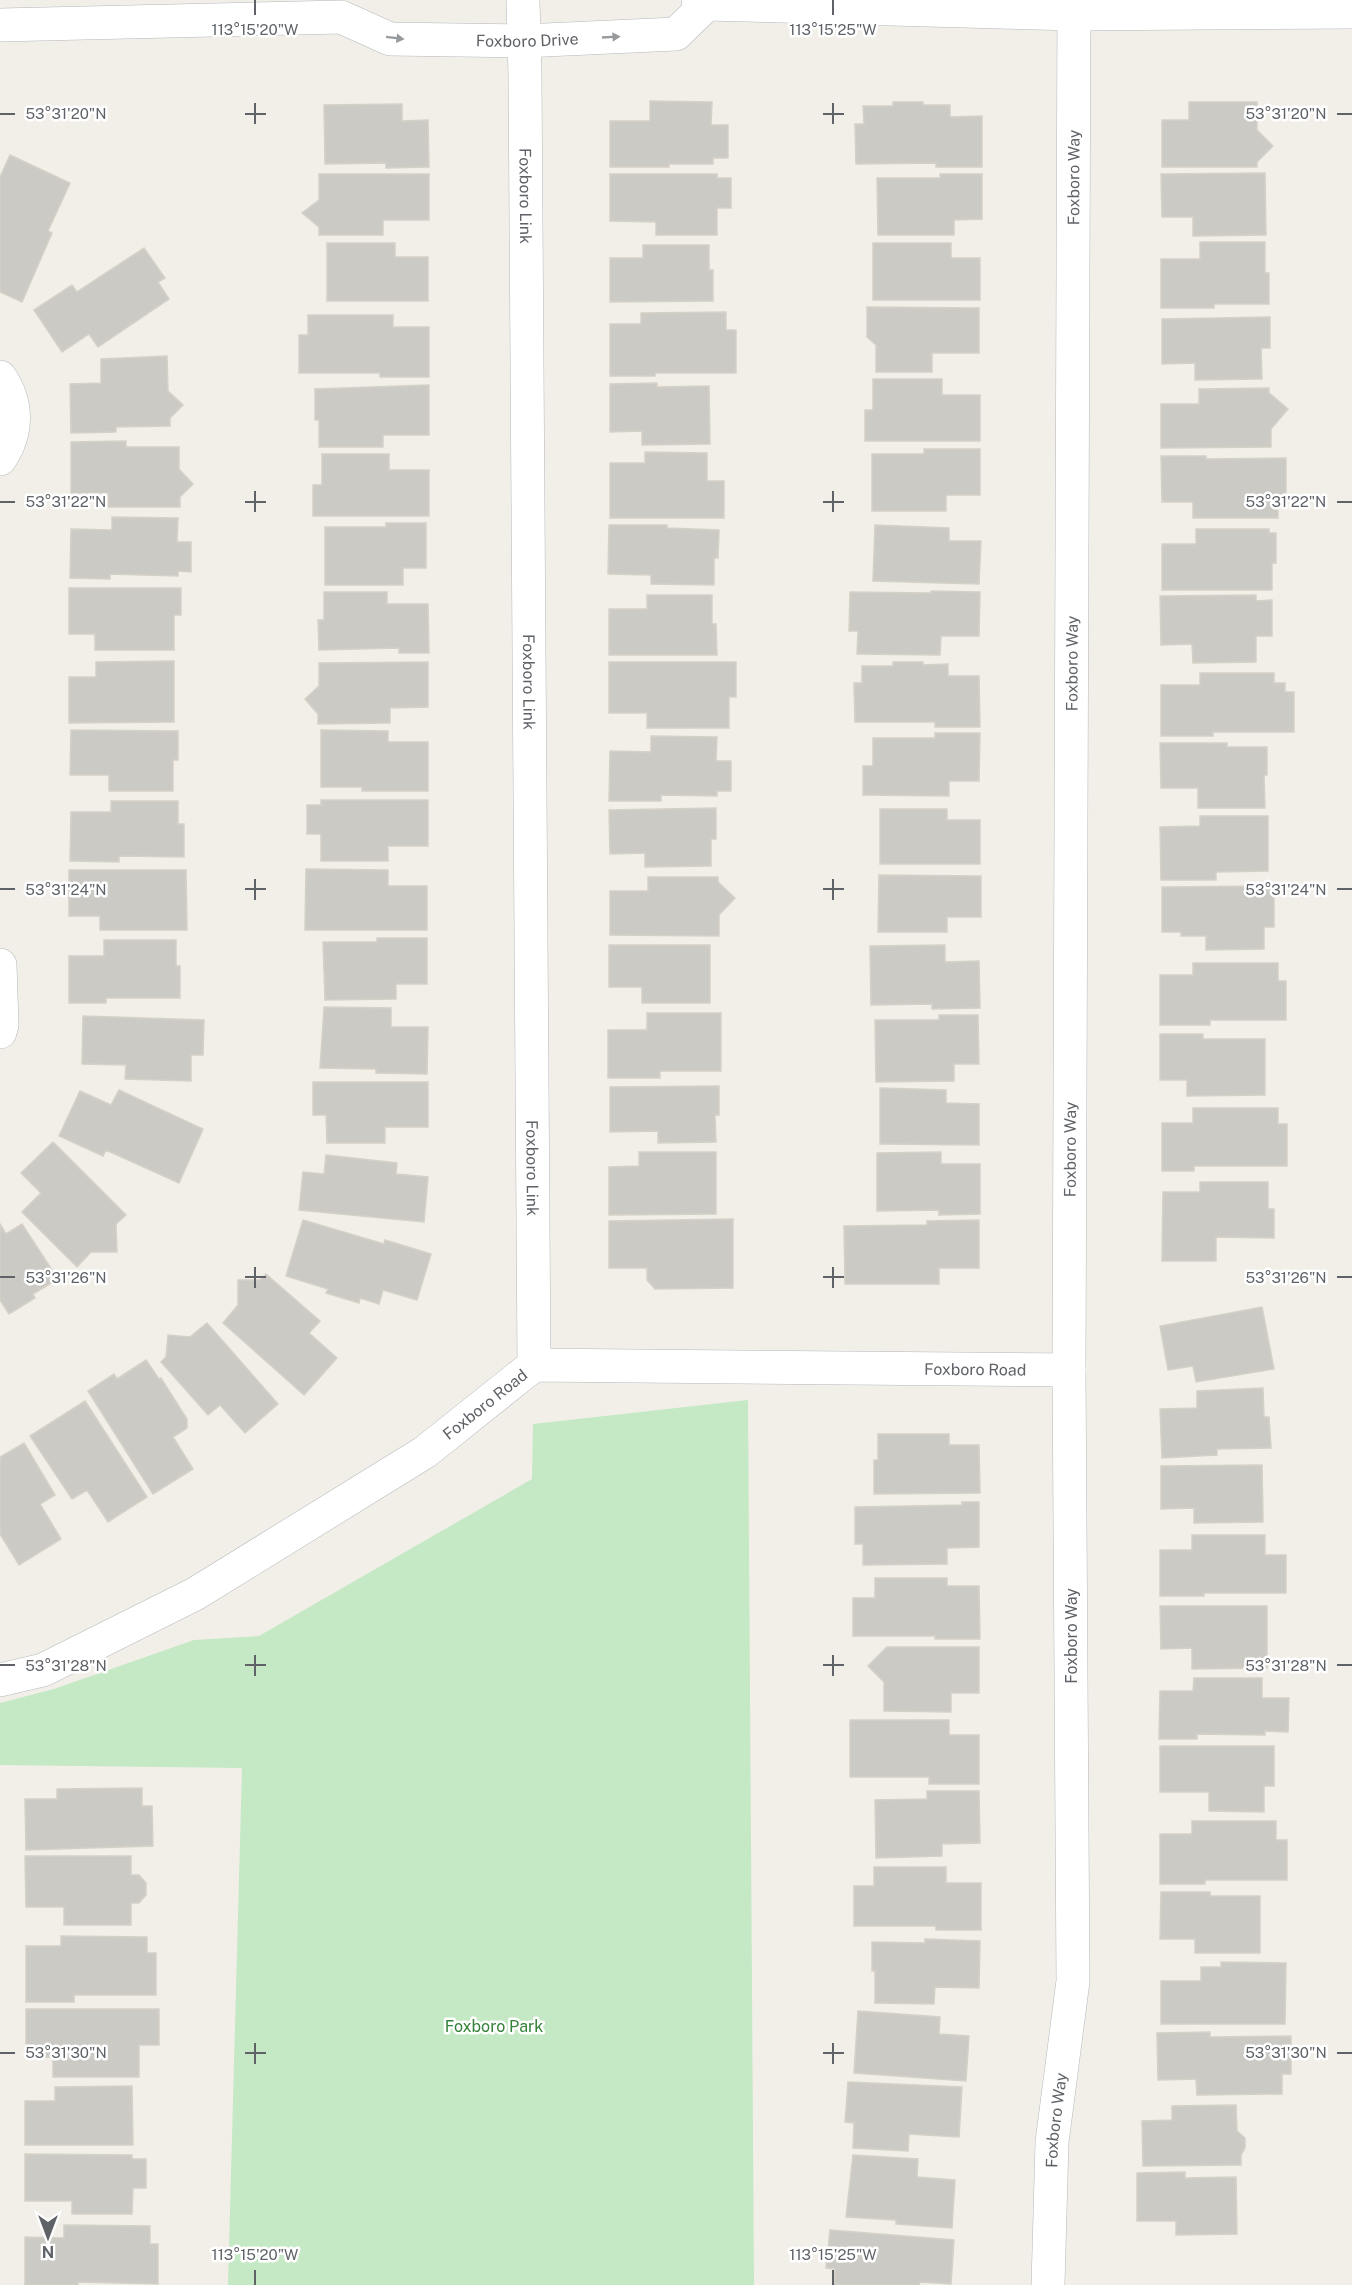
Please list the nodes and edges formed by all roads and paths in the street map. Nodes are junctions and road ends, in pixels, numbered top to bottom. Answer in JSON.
{"nodes":[{"id":1,"x":523,"y":0,"type":"edge"},
{"id":2,"x":703,"y":2,"type":"edge"},
{"id":3,"x":1074,"y":7,"type":"edge"},
{"id":4,"x":353,"y":9,"type":"edge"},
{"id":5,"x":1352,"y":12,"type":"edge"},
{"id":6,"x":0,"y":26,"type":"edge"},
{"id":7,"x":523,"y":41,"type":"junction"},
{"id":8,"x":0,"y":377,"type":"edge"},
{"id":9,"x":0,"y":459,"type":"edge"},
{"id":10,"x":0,"y":965,"type":"edge"},
{"id":11,"x":0,"y":1032,"type":"edge"},
{"id":12,"x":534,"y":1365,"type":"junction"},
{"id":13,"x":1069,"y":1370,"type":"junction"},
{"id":14,"x":0,"y":1680,"type":"edge"},
{"id":15,"x":1048,"y":2285,"type":"edge"}],
"edges":[{"from":1,"to":7,"type":"street","name":"Foxboro Link"},
{"from":2,"to":3,"type":"street","name":"Foxboro Drive"},
{"from":7,"to":2,"type":"street","name":"Foxboro Drive","one_way":true},
{"from":3,"to":5,"type":"street","name":"Foxboro Drive"},
{"from":3,"to":13,"type":"street","name":"Foxboro Way"},
{"from":4,"to":6,"type":"street","name":"Foxboro Drive"},
{"from":4,"to":7,"type":"street","name":"Foxboro Drive","one_way":true},
{"from":7,"to":12,"type":"street","name":"Foxboro Link"},
{"from":8,"to":9,"type":"street"},
{"from":10,"to":11,"type":"street"},
{"from":12,"to":13,"type":"street","name":"Foxboro Road"},
{"from":12,"to":14,"type":"street","name":"Foxboro Road"},
{"from":13,"to":15,"type":"street","name":"Foxboro Way"}]}
